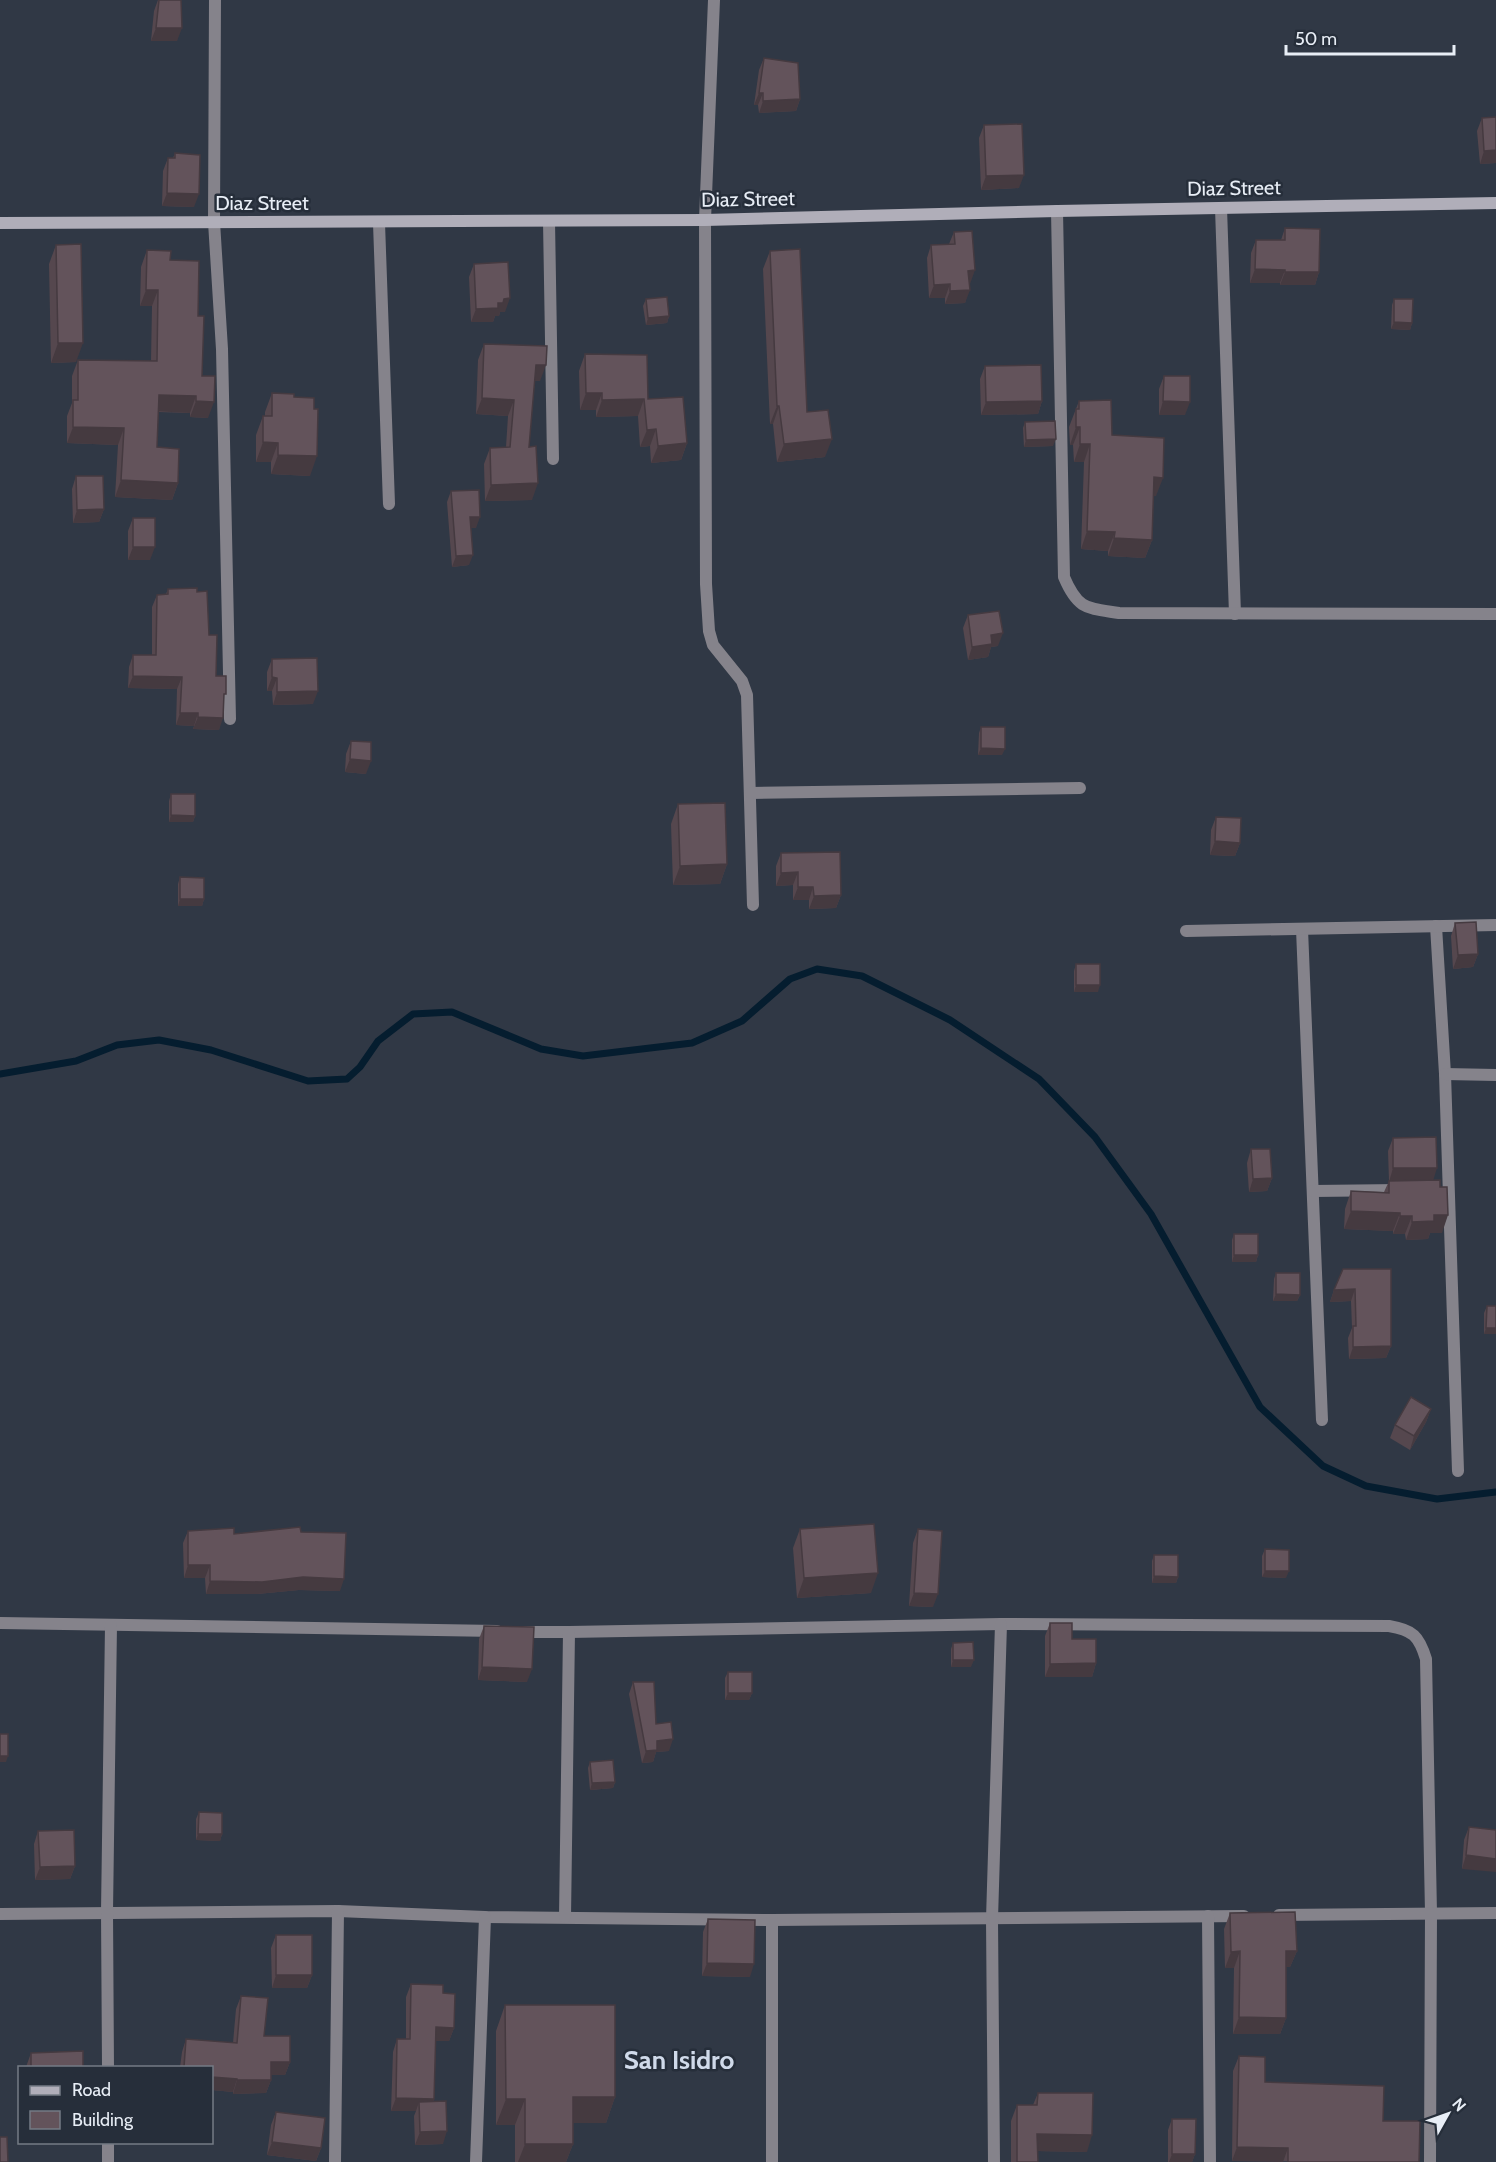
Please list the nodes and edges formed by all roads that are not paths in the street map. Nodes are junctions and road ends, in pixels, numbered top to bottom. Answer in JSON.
{"nodes":[{"id":1,"x":215,"y":0,"type":"edge"},
{"id":2,"x":714,"y":0,"type":"edge"},
{"id":3,"x":1496,"y":203,"type":"edge"},
{"id":4,"x":1221,"y":208,"type":"junction"},
{"id":5,"x":1057,"y":211,"type":"junction"},
{"id":6,"x":705,"y":220,"type":"junction"},
{"id":7,"x":549,"y":221,"type":"junction"},
{"id":8,"x":214,"y":222,"type":"junction"},
{"id":9,"x":379,"y":223,"type":"junction"},
{"id":10,"x":0,"y":224,"type":"edge"},
{"id":11,"x":554,"y":459,"type":"dead end"},
{"id":12,"x":389,"y":504,"type":"dead end"},
{"id":13,"x":1235,"y":614,"type":"junction"},
{"id":14,"x":1496,"y":614,"type":"edge"},
{"id":15,"x":230,"y":719,"type":"dead end"},
{"id":16,"x":1080,"y":788,"type":"dead end"},
{"id":17,"x":751,"y":793,"type":"junction"},
{"id":18,"x":753,"y":905,"type":"dead end"},
{"id":19,"x":1436,"y":926,"type":"junction"},
{"id":20,"x":1496,"y":926,"type":"edge"},
{"id":21,"x":1302,"y":929,"type":"junction"},
{"id":22,"x":1186,"y":931,"type":"dead end"},
{"id":23,"x":1445,"y":1074,"type":"junction"},
{"id":24,"x":1496,"y":1075,"type":"edge"},
{"id":25,"x":1415,"y":1190,"type":"edge"},
{"id":26,"x":1313,"y":1191,"type":"junction"},
{"id":27,"x":1322,"y":1420,"type":"dead end"},
{"id":28,"x":1458,"y":1471,"type":"dead end"},
{"id":29,"x":0,"y":1623,"type":"edge"},
{"id":30,"x":1001,"y":1624,"type":"junction"},
{"id":31,"x":111,"y":1625,"type":"junction"},
{"id":32,"x":569,"y":1632,"type":"junction"},
{"id":33,"x":338,"y":1911,"type":"junction"},
{"id":34,"x":107,"y":1912,"type":"junction"},
{"id":35,"x":1431,"y":1913,"type":"junction"},
{"id":36,"x":1496,"y":1913,"type":"edge"},
{"id":37,"x":0,"y":1914,"type":"edge"},
{"id":38,"x":1208,"y":1916,"type":"junction"},
{"id":39,"x":485,"y":1917,"type":"junction"},
{"id":40,"x":565,"y":1917,"type":"junction"},
{"id":41,"x":992,"y":1919,"type":"junction"},
{"id":42,"x":772,"y":1920,"type":"junction"},
{"id":43,"x":108,"y":2066,"type":"edge"},
{"id":44,"x":108,"y":2144,"type":"edge"},
{"id":45,"x":108,"y":2162,"type":"edge"},
{"id":46,"x":335,"y":2162,"type":"edge"},
{"id":47,"x":476,"y":2162,"type":"edge"},
{"id":48,"x":772,"y":2162,"type":"edge"},
{"id":49,"x":994,"y":2162,"type":"edge"},
{"id":50,"x":1210,"y":2162,"type":"edge"},
{"id":51,"x":1430,"y":2162,"type":"edge"}],
"edges":[{"from":1,"to":8,"type":"street"},
{"from":2,"to":6,"type":"street"},
{"from":3,"to":4,"type":"main road","name":"Diaz Street"},
{"from":4,"to":5,"type":"main road","name":"Diaz Street"},
{"from":4,"to":13,"type":"street"},
{"from":5,"to":6,"type":"main road","name":"Diaz Street"},
{"from":5,"to":13,"type":"street"},
{"from":6,"to":7,"type":"main road","name":"Diaz Street"},
{"from":6,"to":17,"type":"street"},
{"from":7,"to":9,"type":"main road","name":"Diaz Street"},
{"from":7,"to":11,"type":"street"},
{"from":8,"to":9,"type":"main road","name":"Diaz Street"},
{"from":8,"to":10,"type":"main road","name":"Diaz Street"},
{"from":8,"to":15,"type":"street"},
{"from":9,"to":12,"type":"street"},
{"from":13,"to":14,"type":"street"},
{"from":16,"to":17,"type":"street"},
{"from":17,"to":18,"type":"street"},
{"from":19,"to":20,"type":"street"},
{"from":19,"to":21,"type":"street"},
{"from":19,"to":23,"type":"street"},
{"from":21,"to":22,"type":"street"},
{"from":21,"to":26,"type":"street"},
{"from":23,"to":24,"type":"street"},
{"from":23,"to":28,"type":"street"},
{"from":25,"to":26,"type":"street"},
{"from":26,"to":27,"type":"street"},
{"from":29,"to":31,"type":"street"},
{"from":30,"to":32,"type":"street"},
{"from":30,"to":35,"type":"street"},
{"from":30,"to":41,"type":"street"},
{"from":31,"to":32,"type":"street"},
{"from":31,"to":34,"type":"street"},
{"from":32,"to":40,"type":"street"},
{"from":33,"to":34,"type":"street"},
{"from":33,"to":39,"type":"street"},
{"from":33,"to":46,"type":"street"},
{"from":34,"to":37,"type":"street"},
{"from":34,"to":43,"type":"street"},
{"from":35,"to":36,"type":"street"},
{"from":35,"to":38,"type":"street"},
{"from":35,"to":51,"type":"street"},
{"from":38,"to":41,"type":"street"},
{"from":38,"to":50,"type":"street"},
{"from":39,"to":40,"type":"street"},
{"from":39,"to":47,"type":"street"},
{"from":40,"to":42,"type":"street"},
{"from":41,"to":42,"type":"street"},
{"from":41,"to":49,"type":"street"},
{"from":42,"to":48,"type":"street"},
{"from":44,"to":45,"type":"street"}]}
